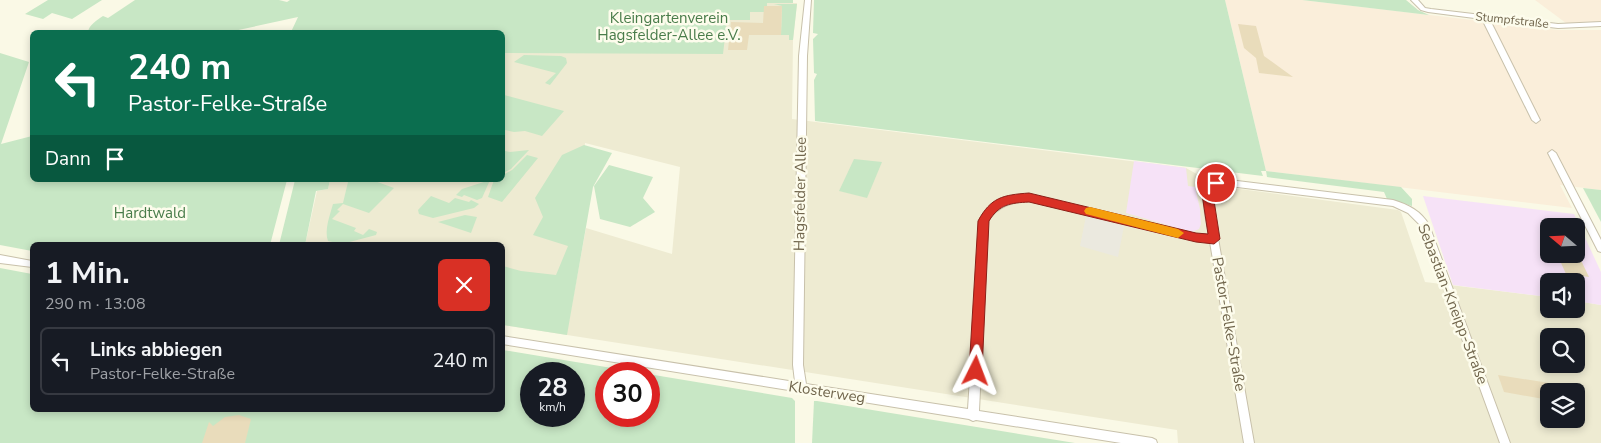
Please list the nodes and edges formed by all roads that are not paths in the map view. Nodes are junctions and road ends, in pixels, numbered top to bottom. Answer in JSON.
{"nodes":[{"id":1,"x":808,"y":0,"type":"edge"},
{"id":2,"x":1414,"y":0,"type":"edge"},
{"id":3,"x":1485,"y":18,"type":"junction"},
{"id":4,"x":1601,"y":24,"type":"edge"},
{"id":5,"x":1536,"y":120,"type":"dead end"},
{"id":6,"x":1552,"y":153,"type":"dead end"},
{"id":7,"x":1220,"y":182,"type":"joint"},
{"id":8,"x":1214,"y":239,"type":"junction"},
{"id":9,"x":1601,"y":249,"type":"edge"},
{"id":10,"x":0,"y":259,"type":"edge"},
{"id":11,"x":30,"y":264,"type":"edge"},
{"id":12,"x":505,"y":340,"type":"edge"},
{"id":13,"x":801,"y":387,"type":"junction"},
{"id":14,"x":973,"y":416,"type":"junction"},
{"id":15,"x":1152,"y":443,"type":"edge"},
{"id":16,"x":1250,"y":443,"type":"edge"},
{"id":17,"x":1505,"y":443,"type":"edge"}],
"edges":[{"from":1,"to":13,"type":"street","name":"Hagsfelder Allee"},
{"from":2,"to":3,"type":"street","name":"Stumpfstraße"},
{"from":3,"to":4,"type":"street","name":"Stumpfstraße"},
{"from":3,"to":5,"type":"street"},
{"from":6,"to":9,"type":"street"},
{"from":7,"to":8,"type":"street","name":"Pastor-Felke-Straße"},
{"from":7,"to":17,"type":"street","name":"Sebastian-Kneipp-Straße"},
{"from":8,"to":14,"type":"street"},
{"from":8,"to":16,"type":"street","name":"Pastor-Felke-Straße"},
{"from":10,"to":11,"type":"street"},
{"from":12,"to":13,"type":"street","name":"Klosterweg"},
{"from":13,"to":14,"type":"street","name":"Klosterweg"},
{"from":14,"to":15,"type":"street","name":"Klosterweg"}]}
